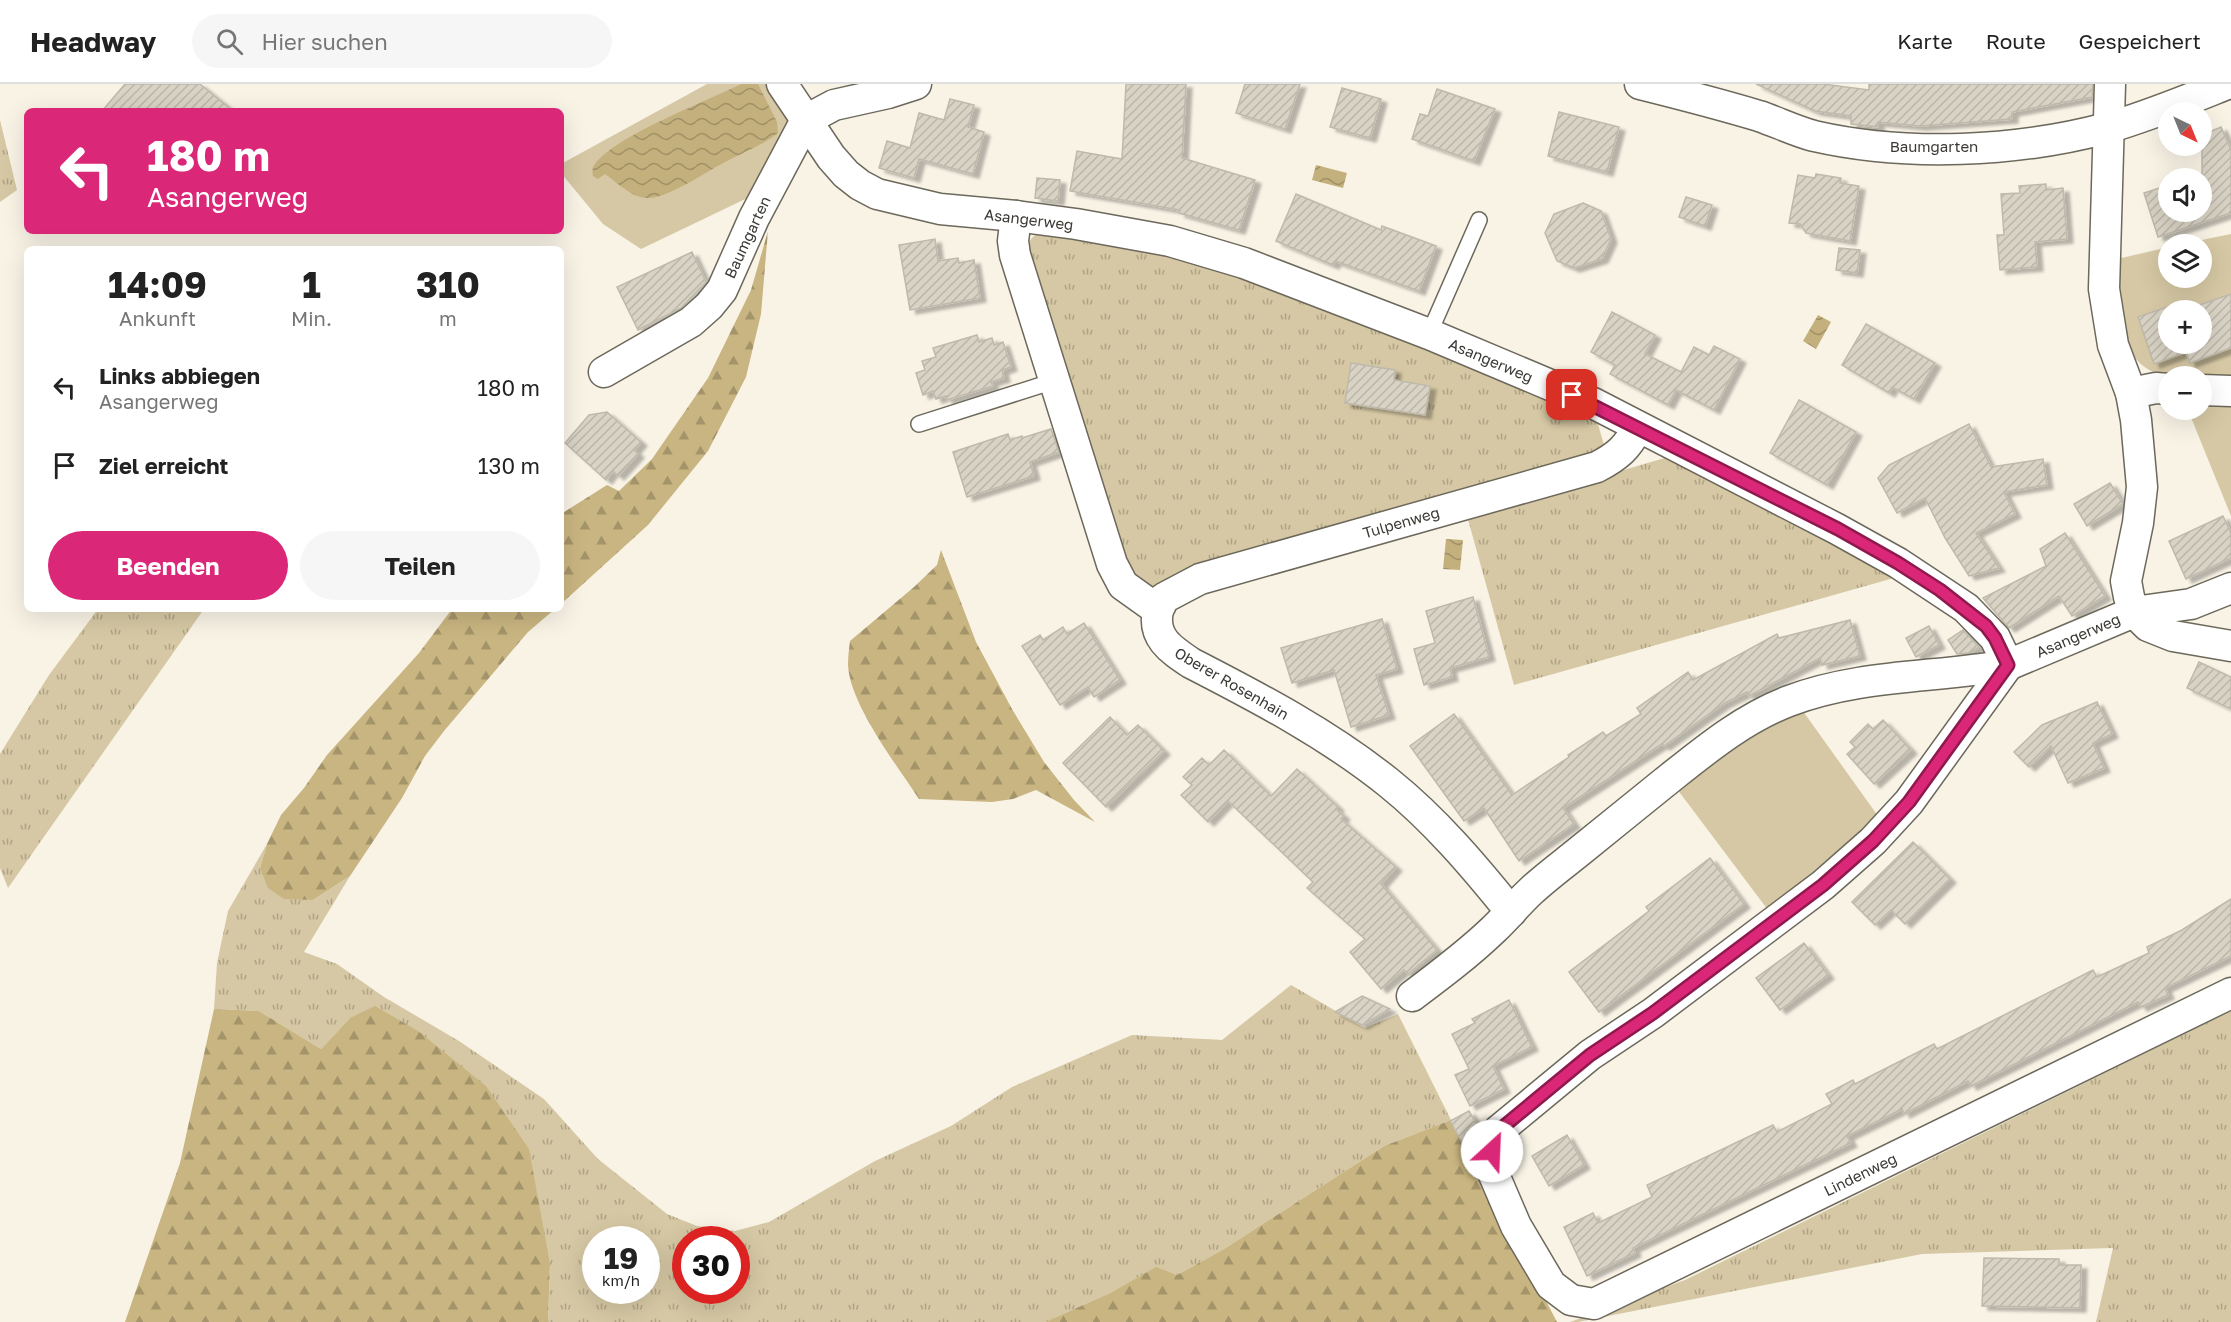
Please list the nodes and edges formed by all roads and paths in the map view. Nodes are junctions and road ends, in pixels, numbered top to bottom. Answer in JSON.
{"nodes":[{"id":1,"x":782,"y":84,"type":"edge"},
{"id":2,"x":916,"y":84,"type":"edge"},
{"id":3,"x":1640,"y":84,"type":"edge"},
{"id":4,"x":2110,"y":84,"type":"edge"},
{"id":5,"x":2227,"y":84,"type":"edge"},
{"id":6,"x":806,"y":120,"type":"junction"},
{"id":7,"x":2109,"y":127,"type":"junction"},
{"id":8,"x":1016,"y":216,"type":"junction"},
{"id":9,"x":1479,"y":220,"type":"dead end"},
{"id":10,"x":1430,"y":334,"type":"junction"},
{"id":11,"x":604,"y":372,"type":"dead end"},
{"id":12,"x":1054,"y":381,"type":"junction"},
{"id":13,"x":2158,"y":388,"type":"edge"},
{"id":14,"x":2212,"y":390,"type":"edge"},
{"id":15,"x":2231,"y":391,"type":"edge"},
{"id":16,"x":2131,"y":393,"type":"junction"},
{"id":17,"x":919,"y":424,"type":"dead end"},
{"id":18,"x":1638,"y":427,"type":"junction"},
{"id":19,"x":2231,"y":588,"type":"edge"},
{"id":20,"x":1158,"y":610,"type":"junction"},
{"id":21,"x":2134,"y":612,"type":"junction"},
{"id":22,"x":2231,"y":646,"type":"edge"},
{"id":23,"x":2008,"y":665,"type":"junction"},
{"id":24,"x":1511,"y":912,"type":"junction"},
{"id":25,"x":2231,"y":993,"type":"edge"},
{"id":26,"x":1412,"y":996,"type":"dead end"}],
"edges":[{"from":1,"to":6,"type":"street"},
{"from":2,"to":6,"type":"street"},
{"from":3,"to":7,"type":"street","name":"Baumgarten"},
{"from":4,"to":7,"type":"street"},
{"from":5,"to":7,"type":"street","name":"Baumgarten"},
{"from":6,"to":8,"type":"street","name":"Asangerweg"},
{"from":6,"to":11,"type":"street","name":"Baumgarten"},
{"from":7,"to":16,"type":"street"},
{"from":8,"to":10,"type":"street","name":"Asangerweg"},
{"from":8,"to":12,"type":"street"},
{"from":9,"to":10,"type":"lane"},
{"from":10,"to":18,"type":"street","name":"Asangerweg"},
{"from":12,"to":17,"type":"lane"},
{"from":12,"to":20,"type":"street"},
{"from":13,"to":16,"type":"street"},
{"from":14,"to":15,"type":"street"},
{"from":16,"to":21,"type":"street"},
{"from":18,"to":20,"type":"street","name":"Tulpenweg"},
{"from":18,"to":23,"type":"street","name":"Asangerweg"},
{"from":19,"to":21,"type":"street","name":"Asangerweg"},
{"from":20,"to":24,"type":"street","name":"Oberer Rosenhain"},
{"from":21,"to":22,"type":"street"},
{"from":21,"to":23,"type":"street","name":"Asangerweg"},
{"from":23,"to":24,"type":"street"},
{"from":23,"to":25,"type":"street","name":"Lindenweg"},
{"from":24,"to":26,"type":"street"}]}
